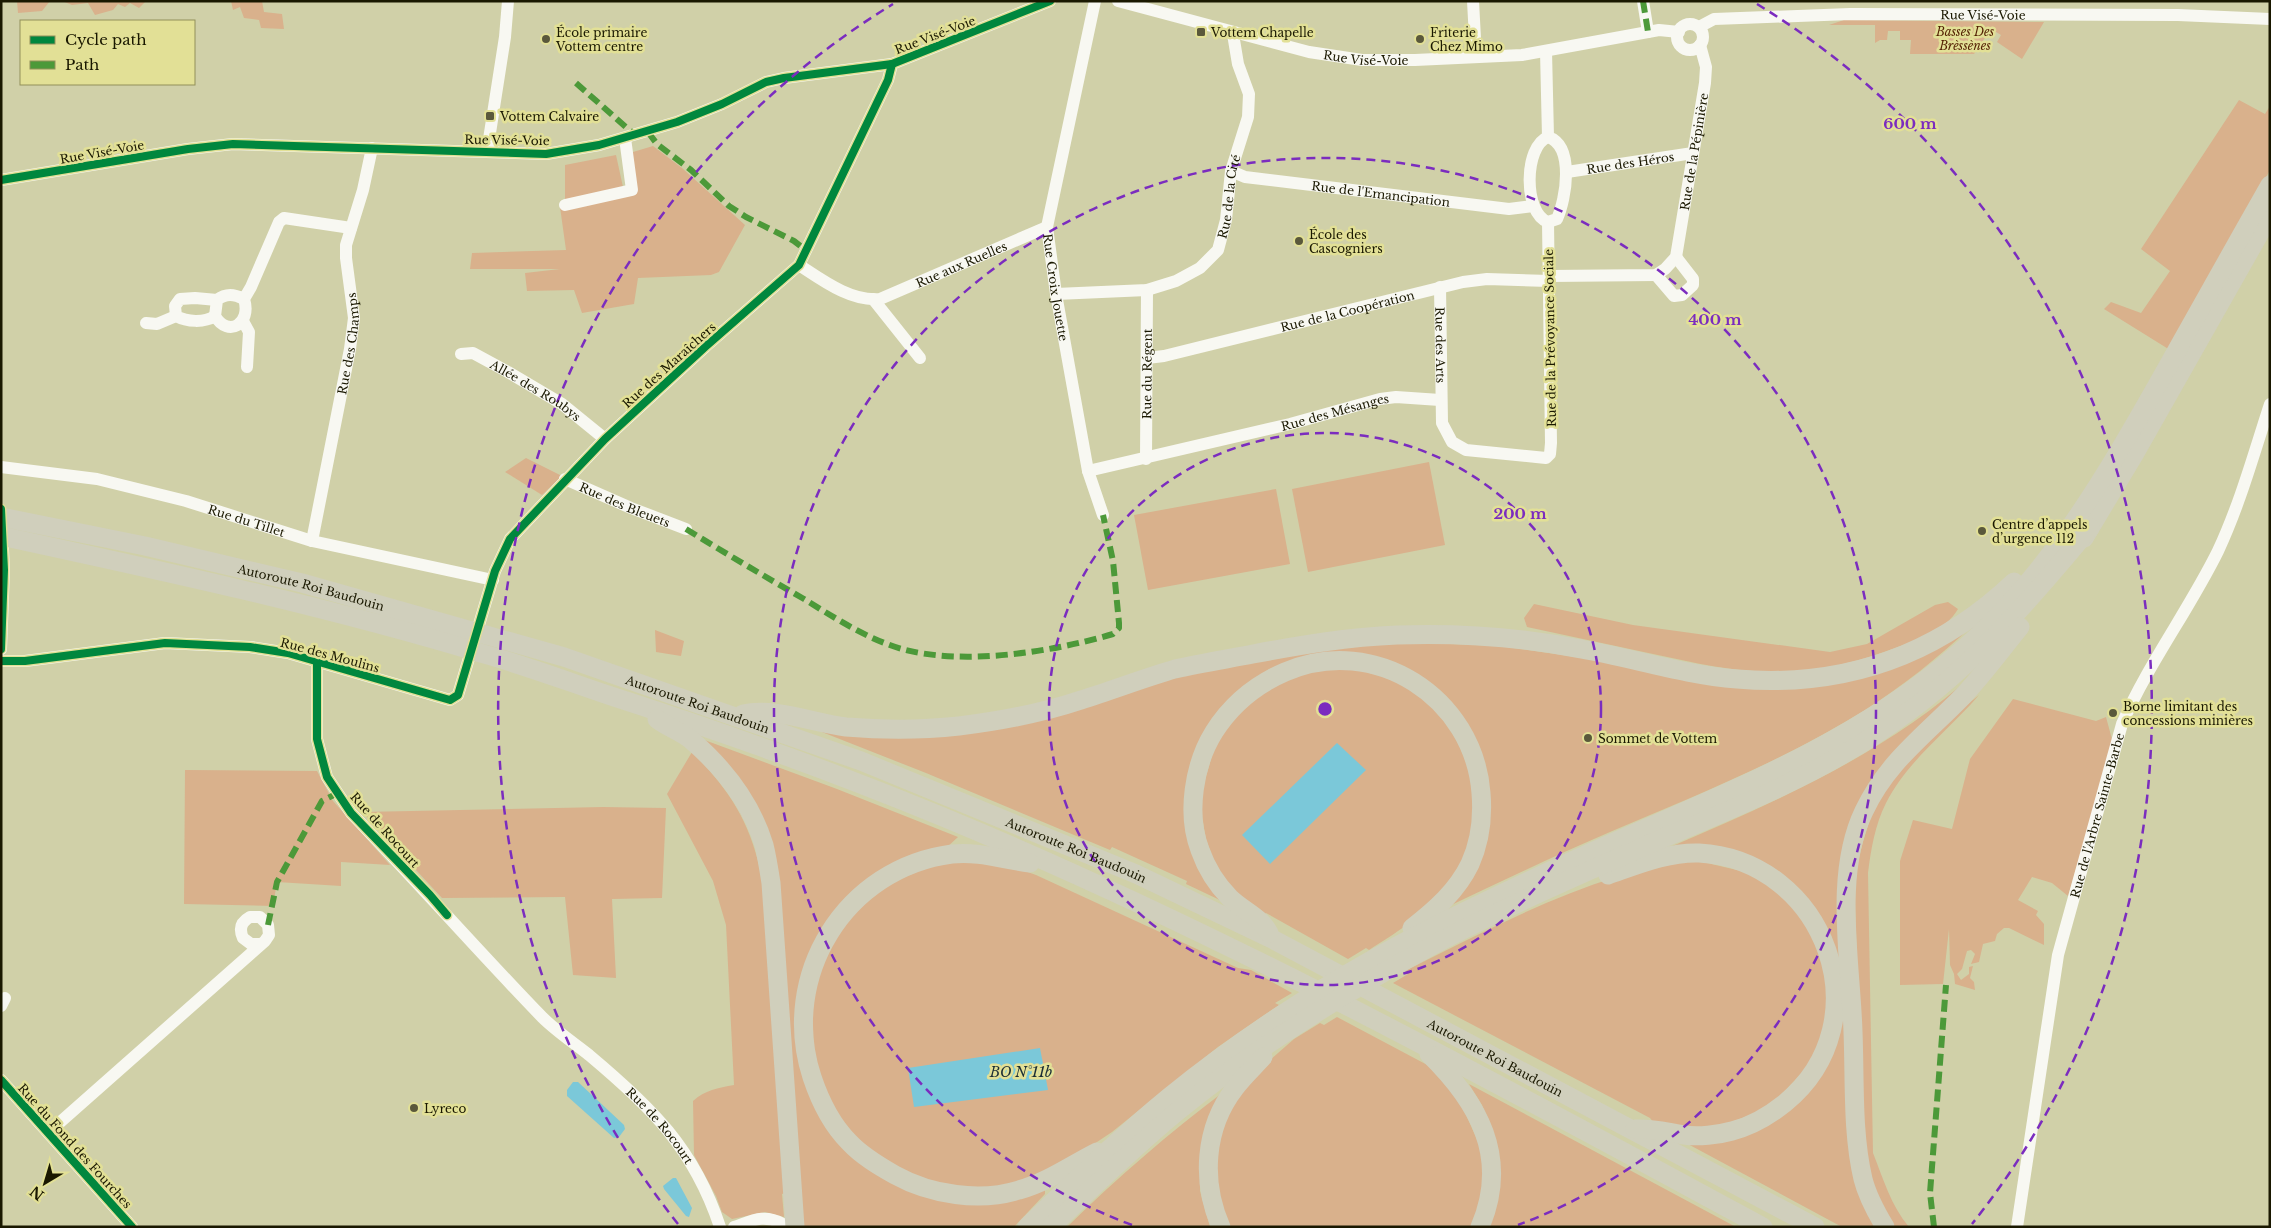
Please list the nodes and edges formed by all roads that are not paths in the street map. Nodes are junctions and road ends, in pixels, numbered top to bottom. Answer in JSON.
{"nodes":[{"id":1,"x":508,"y":1,"type":"edge"},
{"id":2,"x":1050,"y":1,"type":"edge"},
{"id":3,"x":1096,"y":1,"type":"edge"},
{"id":4,"x":1118,"y":1,"type":"edge"},
{"id":5,"x":1473,"y":1,"type":"edge"},
{"id":6,"x":1643,"y":1,"type":"edge"},
{"id":7,"x":2270,"y":18,"type":"edge"},
{"id":8,"x":1699,"y":27,"type":"junction"},
{"id":9,"x":1648,"y":32,"type":"junction"},
{"id":10,"x":1679,"y":32,"type":"junction"},
{"id":11,"x":1233,"y":34,"type":"junction"},
{"id":12,"x":1700,"y":45,"type":"junction"},
{"id":13,"x":1546,"y":51,"type":"junction"},
{"id":14,"x":1476,"y":57,"type":"junction"},
{"id":15,"x":892,"y":64,"type":"junction"},
{"id":16,"x":1548,"y":137,"type":"junction"},
{"id":17,"x":625,"y":138,"type":"junction"},
{"id":18,"x":372,"y":148,"type":"junction"},
{"id":19,"x":488,"y":152,"type":"junction"},
{"id":20,"x":1693,"y":153,"type":"junction"},
{"id":21,"x":1231,"y":171,"type":"junction"},
{"id":22,"x":1567,"y":172,"type":"junction"},
{"id":23,"x":1,"y":180,"type":"edge"},
{"id":24,"x":2270,"y":185,"type":"edge"},
{"id":25,"x":565,"y":205,"type":"dead end"},
{"id":26,"x":1533,"y":206,"type":"junction"},
{"id":27,"x":2270,"y":215,"type":"edge"},
{"id":28,"x":1548,"y":222,"type":"junction"},
{"id":29,"x":1047,"y":227,"type":"junction"},
{"id":30,"x":351,"y":228,"type":"junction"},
{"id":31,"x":1676,"y":257,"type":"junction"},
{"id":32,"x":799,"y":265,"type":"junction"},
{"id":33,"x":1656,"y":275,"type":"junction"},
{"id":34,"x":1549,"y":278,"type":"junction"},
{"id":35,"x":1440,"y":287,"type":"junction"},
{"id":36,"x":1147,"y":290,"type":"junction"},
{"id":37,"x":1056,"y":294,"type":"junction"},
{"id":38,"x":873,"y":299,"type":"junction"},
{"id":39,"x":217,"y":300,"type":"junction"},
{"id":40,"x":244,"y":300,"type":"junction"},
{"id":41,"x":176,"y":316,"type":"junction"},
{"id":42,"x":215,"y":316,"type":"junction"},
{"id":43,"x":243,"y":322,"type":"junction"},
{"id":44,"x":146,"y":323,"type":"dead end"},
{"id":45,"x":461,"y":354,"type":"dead end"},
{"id":46,"x":920,"y":358,"type":"dead end"},
{"id":47,"x":1147,"y":358,"type":"junction"},
{"id":48,"x":247,"y":368,"type":"dead end"},
{"id":49,"x":1440,"y":400,"type":"junction"},
{"id":50,"x":2270,"y":404,"type":"edge"},
{"id":51,"x":605,"y":439,"type":"junction"},
{"id":52,"x":1146,"y":458,"type":"junction"},
{"id":53,"x":1,"y":467,"type":"edge"},
{"id":54,"x":1088,"y":471,"type":"junction"},
{"id":55,"x":565,"y":478,"type":"junction"},
{"id":56,"x":1,"y":509,"type":"edge"},
{"id":57,"x":1103,"y":515,"type":"dead end"},
{"id":58,"x":1,"y":517,"type":"edge"},
{"id":59,"x":2090,"y":528,"type":"junction"},
{"id":60,"x":686,"y":529,"type":"dead end"},
{"id":61,"x":1,"y":536,"type":"edge"},
{"id":62,"x":312,"y":541,"type":"junction"},
{"id":63,"x":2052,"y":552,"type":"junction"},
{"id":64,"x":493,"y":580,"type":"junction"},
{"id":65,"x":1,"y":649,"type":"edge"},
{"id":66,"x":1,"y":661,"type":"edge"},
{"id":67,"x":317,"y":662,"type":"junction"},
{"id":68,"x":462,"y":683,"type":"joint"},
{"id":69,"x":641,"y":705,"type":"junction"},
{"id":70,"x":737,"y":716,"type":"junction"},
{"id":71,"x":1059,"y":867,"type":"junction"},
{"id":72,"x":1558,"y":885,"type":"junction"},
{"id":73,"x":1274,"y":940,"type":"junction"},
{"id":74,"x":1401,"y":943,"type":"junction"},
{"id":75,"x":260,"y":944,"type":"dead end"},
{"id":76,"x":1289,"y":1031,"type":"junction"},
{"id":77,"x":1414,"y":1039,"type":"junction"},
{"id":78,"x":1,"y":1080,"type":"edge"},
{"id":79,"x":1631,"y":1129,"type":"junction"},
{"id":80,"x":49,"y":1132,"type":"junction"},
{"id":81,"x":1120,"y":1139,"type":"junction"},
{"id":82,"x":789,"y":1225,"type":"edge"},
{"id":83,"x":132,"y":1227,"type":"edge"},
{"id":84,"x":720,"y":1227,"type":"edge"},
{"id":85,"x":734,"y":1227,"type":"edge"},
{"id":86,"x":1027,"y":1227,"type":"edge"},
{"id":87,"x":1051,"y":1227,"type":"edge"},
{"id":88,"x":1221,"y":1227,"type":"edge"},
{"id":89,"x":1480,"y":1227,"type":"edge"},
{"id":90,"x":1763,"y":1227,"type":"edge"},
{"id":91,"x":1814,"y":1227,"type":"edge"},
{"id":92,"x":1885,"y":1227,"type":"edge"},
{"id":93,"x":2017,"y":1227,"type":"edge"}],
"edges":[{"from":1,"to":19,"type":"street"},
{"from":2,"to":15,"type":"street","name":"Rue Visé-Voie"},
{"from":3,"to":29,"type":"street","name":"Rue Croix Jouette"},
{"from":4,"to":11,"type":"street","name":"Rue Visé-Voie"},
{"from":5,"to":14,"type":"street"},
{"from":6,"to":9,"type":"street"},
{"from":7,"to":8,"type":"street","name":"Rue Visé-Voie"},
{"from":8,"to":10,"type":"street","name":"Rue Visé-Voie"},
{"from":8,"to":12,"type":"street"},
{"from":9,"to":10,"type":"street","name":"Rue Visé-Voie"},
{"from":9,"to":13,"type":"street","name":"Rue Visé-Voie"},
{"from":10,"to":12,"type":"street"},
{"from":11,"to":14,"type":"street","name":"Rue Visé-Voie"},
{"from":11,"to":21,"type":"street","name":"Rue de la Cité"},
{"from":12,"to":20,"type":"street","name":"Rue de la Pépinière"},
{"from":13,"to":14,"type":"street","name":"Rue Visé-Voie"},
{"from":13,"to":16,"type":"street"},
{"from":15,"to":17,"type":"street","name":"Rue Visé-Voie"},
{"from":15,"to":32,"type":"street","name":"Rue des Maraîchers"},
{"from":16,"to":22,"type":"street"},
{"from":16,"to":26,"type":"street"},
{"from":17,"to":19,"type":"street","name":"Rue Visé-Voie"},
{"from":17,"to":25,"type":"street"},
{"from":18,"to":19,"type":"street","name":"Rue Visé-Voie"},
{"from":18,"to":23,"type":"street","name":"Rue Visé-Voie"},
{"from":18,"to":30,"type":"street","name":"Rue des Champs"},
{"from":20,"to":22,"type":"street","name":"Rue des Héros"},
{"from":20,"to":31,"type":"street","name":"Rue de la Pépinière"},
{"from":21,"to":26,"type":"street","name":"Rue de l'Emancipation"},
{"from":21,"to":36,"type":"street","name":"Rue de la Cité"},
{"from":22,"to":28,"type":"street"},
{"from":24,"to":63,"type":"highway"},
{"from":26,"to":28,"type":"street"},
{"from":27,"to":59,"type":"highway"},
{"from":28,"to":34,"type":"street","name":"Rue de la Prévoyance Sociale"},
{"from":29,"to":37,"type":"street","name":"Rue Croix Jouette"},
{"from":29,"to":38,"type":"street","name":"Rue aux Ruelles"},
{"from":30,"to":40,"type":"street"},
{"from":30,"to":62,"type":"street","name":"Rue des Champs"},
{"from":31,"to":33,"type":"street"},
{"from":31,"to":33,"type":"street"},
{"from":32,"to":38,"type":"street"},
{"from":32,"to":51,"type":"street","name":"Rue des Maraîchers"},
{"from":33,"to":34,"type":"street","name":"Rue de la Coopération"},
{"from":34,"to":35,"type":"street","name":"Rue de la Coopération"},
{"from":34,"to":49,"type":"street","name":"Rue de la Prévoyance Sociale"},
{"from":35,"to":47,"type":"street","name":"Rue de la Coopération"},
{"from":35,"to":49,"type":"street","name":"Rue des Arts"},
{"from":36,"to":37,"type":"street","name":"Rue de la Cité"},
{"from":36,"to":47,"type":"street","name":"Rue du Régent"},
{"from":37,"to":54,"type":"street","name":"Rue Croix Jouette"},
{"from":38,"to":46,"type":"street"},
{"from":39,"to":40,"type":"street"},
{"from":39,"to":41,"type":"street"},
{"from":39,"to":42,"type":"street"},
{"from":40,"to":43,"type":"street"},
{"from":41,"to":42,"type":"street"},
{"from":41,"to":44,"type":"street"},
{"from":42,"to":43,"type":"street"},
{"from":43,"to":48,"type":"street"},
{"from":45,"to":51,"type":"street","name":"Allée des Roubys"},
{"from":47,"to":52,"type":"street","name":"Rue du Régent"},
{"from":49,"to":52,"type":"street","name":"Rue des Mésanges"},
{"from":50,"to":93,"type":"street","name":"Rue de l'Arbre Sainte-Barbe"},
{"from":51,"to":55,"type":"street","name":"Rue des Maraîchers"},
{"from":52,"to":54,"type":"street","name":"Rue des Mésanges"},
{"from":53,"to":62,"type":"street","name":"Rue du Tillet"},
{"from":54,"to":57,"type":"street","name":"Rue Croix Jouette"},
{"from":55,"to":60,"type":"street","name":"Rue des Bleuets"},
{"from":55,"to":64,"type":"street","name":"Rue des Maraîchers"},
{"from":56,"to":65,"type":"street"},
{"from":58,"to":70,"type":"highway","name":"Autoroute Roi Baudouin"},
{"from":59,"to":72,"type":"highway"},
{"from":59,"to":92,"type":"highway"},
{"from":61,"to":69,"type":"highway","name":"Autoroute Roi Baudouin"},
{"from":62,"to":64,"type":"street","name":"Rue du Tillet"},
{"from":63,"to":70,"type":"highway"},
{"from":63,"to":74,"type":"highway"},
{"from":64,"to":68,"type":"street","name":"Rue des Maraîchers"},
{"from":66,"to":67,"type":"street","name":"Rue des Moulins"},
{"from":67,"to":68,"type":"street","name":"Rue des Moulins"},
{"from":67,"to":84,"type":"street","name":"Rue de Rocourt"},
{"from":69,"to":71,"type":"highway","name":"Autoroute Roi Baudouin"},
{"from":69,"to":82,"type":"highway"},
{"from":70,"to":73,"type":"highway","name":"Autoroute Roi Baudouin"},
{"from":71,"to":77,"type":"highway"},
{"from":71,"to":81,"type":"highway"},
{"from":72,"to":76,"type":"highway"},
{"from":72,"to":79,"type":"highway"},
{"from":73,"to":74,"type":"highway"},
{"from":73,"to":79,"type":"highway","name":"Autoroute Roi Baudouin"},
{"from":74,"to":81,"type":"highway"},
{"from":75,"to":80,"type":"street","name":"Rue du Fond des Fourches"},
{"from":76,"to":87,"type":"highway"},
{"from":76,"to":88,"type":"highway"},
{"from":77,"to":89,"type":"highway"},
{"from":77,"to":90,"type":"highway"},
{"from":78,"to":80,"type":"street","name":"Rue du Fond des Fourches"},
{"from":79,"to":91,"type":"highway","name":"Autoroute Roi Baudouin"},
{"from":80,"to":83,"type":"street","name":"Rue du Fond des Fourches"},
{"from":81,"to":86,"type":"highway"},
{"from":82,"to":85,"type":"street"}]}
